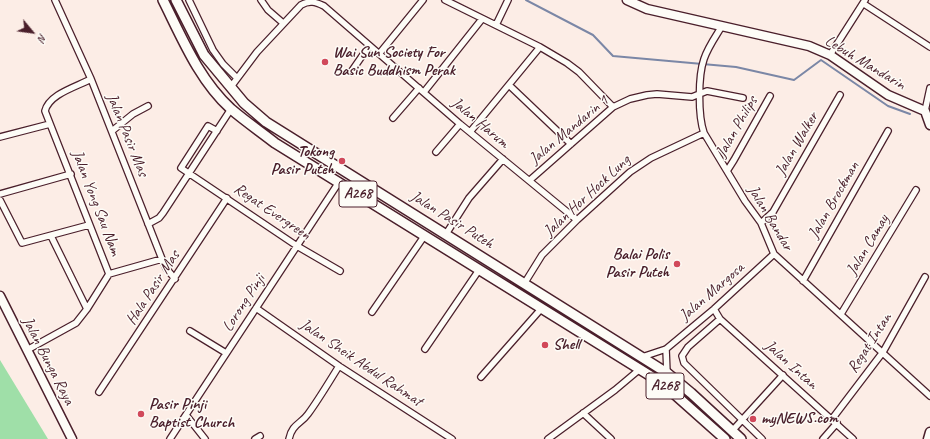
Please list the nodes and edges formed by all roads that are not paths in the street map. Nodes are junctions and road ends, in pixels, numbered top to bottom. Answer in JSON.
{"nodes":[{"id":1,"x":55,"y":0,"type":"edge"},
{"id":2,"x":163,"y":0,"type":"edge"},
{"id":3,"x":176,"y":0,"type":"edge"},
{"id":4,"x":189,"y":0,"type":"edge"},
{"id":5,"x":261,"y":0,"type":"edge"},
{"id":6,"x":423,"y":0,"type":"edge"},
{"id":7,"x":445,"y":0,"type":"edge"},
{"id":8,"x":508,"y":0,"type":"edge"},
{"id":9,"x":627,"y":0,"type":"edge"},
{"id":10,"x":865,"y":2,"type":"edge"},
{"id":11,"x":482,"y":19,"type":"junction"},
{"id":12,"x":283,"y":23,"type":"junction"},
{"id":13,"x":496,"y":25,"type":"junction"},
{"id":14,"x":722,"y":26,"type":"junction"},
{"id":15,"x":370,"y":46,"type":"junction"},
{"id":16,"x":930,"y":47,"type":"edge"},
{"id":17,"x":540,"y":48,"type":"junction"},
{"id":18,"x":379,"y":54,"type":"junction"},
{"id":19,"x":830,"y":55,"type":"junction"},
{"id":20,"x":351,"y":72,"type":"dead end"},
{"id":21,"x":237,"y":78,"type":"junction"},
{"id":22,"x":91,"y":80,"type":"junction"},
{"id":23,"x":509,"y":85,"type":"junction"},
{"id":24,"x":230,"y":88,"type":"junction"},
{"id":25,"x":930,"y":88,"type":"edge"},
{"id":26,"x":422,"y":90,"type":"junction"},
{"id":27,"x":699,"y":94,"type":"junction"},
{"id":28,"x":840,"y":95,"type":"dead end"},
{"id":29,"x":770,"y":96,"type":"dead end"},
{"id":30,"x":743,"y":98,"type":"dead end"},
{"id":31,"x":148,"y":106,"type":"dead end"},
{"id":32,"x":613,"y":107,"type":"junction"},
{"id":33,"x":231,"y":109,"type":"junction"},
{"id":34,"x":925,"y":111,"type":"junction"},
{"id":35,"x":394,"y":118,"type":"dead end"},
{"id":36,"x":50,"y":124,"type":"junction"},
{"id":37,"x":460,"y":124,"type":"junction"},
{"id":38,"x":930,"y":125,"type":"edge"},
{"id":39,"x":112,"y":131,"type":"junction"},
{"id":40,"x":217,"y":131,"type":"junction"},
{"id":41,"x":888,"y":131,"type":"dead end"},
{"id":42,"x":470,"y":132,"type":"junction"},
{"id":43,"x":704,"y":133,"type":"junction"},
{"id":44,"x":0,"y":137,"type":"edge"},
{"id":45,"x":571,"y":144,"type":"junction"},
{"id":46,"x":436,"y":152,"type":"dead end"},
{"id":47,"x":504,"y":160,"type":"junction"},
{"id":48,"x":727,"y":171,"type":"junction"},
{"id":49,"x":190,"y":173,"type":"junction"},
{"id":50,"x":71,"y":174,"type":"junction"},
{"id":51,"x":530,"y":180,"type":"junction"},
{"id":52,"x":339,"y":182,"type":"junction"},
{"id":53,"x":916,"y":190,"type":"dead end"},
{"id":54,"x":0,"y":194,"type":"edge"},
{"id":55,"x":227,"y":198,"type":"junction"},
{"id":56,"x":0,"y":200,"type":"edge"},
{"id":57,"x":577,"y":220,"type":"junction"},
{"id":58,"x":761,"y":223,"type":"junction"},
{"id":59,"x":148,"y":224,"type":"junction"},
{"id":60,"x":89,"y":225,"type":"junction"},
{"id":61,"x":446,"y":234,"type":"junction"},
{"id":62,"x":425,"y":235,"type":"junction"},
{"id":63,"x":52,"y":236,"type":"junction"},
{"id":64,"x":297,"y":246,"type":"junction"},
{"id":65,"x":774,"y":254,"type":"junction"},
{"id":66,"x":162,"y":259,"type":"junction"},
{"id":67,"x":479,"y":270,"type":"junction"},
{"id":68,"x":340,"y":271,"type":"dead end"},
{"id":69,"x":109,"y":274,"type":"junction"},
{"id":70,"x":925,"y":277,"type":"dead end"},
{"id":71,"x":175,"y":279,"type":"junction"},
{"id":72,"x":803,"y":281,"type":"junction"},
{"id":73,"x":524,"y":284,"type":"junction"},
{"id":74,"x":0,"y":296,"type":"edge"},
{"id":75,"x":256,"y":308,"type":"junction"},
{"id":76,"x":541,"y":309,"type":"junction"},
{"id":77,"x":714,"y":309,"type":"junction"},
{"id":78,"x":87,"y":310,"type":"junction"},
{"id":79,"x":372,"y":312,"type":"dead end"},
{"id":80,"x":841,"y":314,"type":"junction"},
{"id":81,"x":720,"y":319,"type":"junction"},
{"id":82,"x":190,"y":331,"type":"dead end"},
{"id":83,"x":424,"y":349,"type":"dead end"},
{"id":84,"x":666,"y":349,"type":"junction"},
{"id":85,"x":27,"y":350,"type":"junction"},
{"id":86,"x":883,"y":352,"type":"junction"},
{"id":87,"x":226,"y":353,"type":"junction"},
{"id":88,"x":642,"y":357,"type":"junction"},
{"id":89,"x":339,"y":366,"type":"junction"},
{"id":90,"x":640,"y":369,"type":"junction"},
{"id":91,"x":667,"y":373,"type":"junction"},
{"id":92,"x":783,"y":376,"type":"junction"},
{"id":93,"x":481,"y":377,"type":"dead end"},
{"id":94,"x":99,"y":392,"type":"dead end"},
{"id":95,"x":930,"y":396,"type":"edge"},
{"id":96,"x":583,"y":413,"type":"junction"},
{"id":97,"x":186,"y":415,"type":"junction"},
{"id":98,"x":742,"y":419,"type":"junction"},
{"id":99,"x":832,"y":419,"type":"junction"},
{"id":100,"x":837,"y":424,"type":"junction"},
{"id":101,"x":732,"y":431,"type":"junction"},
{"id":102,"x":930,"y":432,"type":"edge"},
{"id":103,"x":72,"y":439,"type":"edge"},
{"id":104,"x":170,"y":439,"type":"edge"},
{"id":105,"x":205,"y":439,"type":"edge"},
{"id":106,"x":289,"y":439,"type":"edge"},
{"id":107,"x":452,"y":439,"type":"edge"},
{"id":108,"x":548,"y":439,"type":"edge"},
{"id":109,"x":611,"y":439,"type":"edge"},
{"id":110,"x":725,"y":439,"type":"edge"},
{"id":111,"x":741,"y":439,"type":"edge"},
{"id":112,"x":762,"y":439,"type":"edge"},
{"id":113,"x":823,"y":439,"type":"edge"},
{"id":114,"x":853,"y":439,"type":"edge"},
{"id":115,"x":928,"y":439,"type":"edge"}],
"edges":[{"from":1,"to":22,"type":"street","name":"Jalan Pasir Mas"},
{"from":2,"to":33,"type":"main road","name":"Jalan Pasir Puteh","number":"A268"},
{"from":3,"to":24,"type":"main road","name":"Jalan Pasir Puteh","number":"A268"},
{"from":4,"to":21,"type":"street"},
{"from":5,"to":12,"type":"street"},
{"from":6,"to":18,"type":"street"},
{"from":7,"to":11,"type":"street"},
{"from":8,"to":13,"type":"street"},
{"from":9,"to":14,"type":"street","name":"Lebuh Mandarin"},
{"from":10,"to":16,"type":"street"},
{"from":10,"to":19,"type":"street"},
{"from":11,"to":13,"type":"street"},
{"from":11,"to":26,"type":"street"},
{"from":12,"to":15,"type":"street","name":"Jalan Harum"},
{"from":12,"to":21,"type":"street"},
{"from":13,"to":17,"type":"street"},
{"from":14,"to":19,"type":"street","name":"Lebuh Mandarin"},
{"from":14,"to":27,"type":"street","name":"Jalan Bandar"},
{"from":15,"to":18,"type":"street","name":"Jalan Harum"},
{"from":15,"to":20,"type":"street"},
{"from":17,"to":23,"type":"street"},
{"from":17,"to":32,"type":"street"},
{"from":18,"to":26,"type":"street","name":"Jalan Harum"},
{"from":19,"to":34,"type":"street","name":"Lebuh Mandarin"},
{"from":21,"to":24,"type":"street"},
{"from":22,"to":36,"type":"street","name":"Jalan Yong Sau Nam"},
{"from":22,"to":39,"type":"street","name":"Jalan Pasir Mas"},
{"from":23,"to":42,"type":"street"},
{"from":23,"to":45,"type":"street"},
{"from":24,"to":61,"type":"main road","name":"Jalan Pasir Puteh","number":"A268"},
{"from":25,"to":34,"type":"street"},
{"from":26,"to":35,"type":"street"},
{"from":26,"to":37,"type":"street","name":"Jalan Harum"},
{"from":27,"to":30,"type":"street","name":"Jalan Mandarin 1"},
{"from":27,"to":32,"type":"street","name":"Jalan Mandarin 1"},
{"from":27,"to":43,"type":"street","name":"Jalan Bandar"},
{"from":28,"to":58,"type":"street","name":"Jalan Walker"},
{"from":29,"to":48,"type":"street","name":"Jalan Philips"},
{"from":31,"to":39,"type":"street"},
{"from":32,"to":45,"type":"street","name":"Jalan Mandarin 1"},
{"from":33,"to":40,"type":"street"},
{"from":33,"to":52,"type":"main road","name":"Jalan Pasir Puteh","number":"A268"},
{"from":34,"to":38,"type":"street"},
{"from":36,"to":44,"type":"street"},
{"from":36,"to":50,"type":"street","name":"Jalan Yong Sau Nam"},
{"from":37,"to":42,"type":"street","name":"Jalan Harum"},
{"from":37,"to":46,"type":"street"},
{"from":39,"to":59,"type":"street","name":"Jalan Pasir Mas"},
{"from":40,"to":49,"type":"street"},
{"from":40,"to":49,"type":"street"},
{"from":41,"to":72,"type":"street","name":"Jalan Brockman"},
{"from":42,"to":47,"type":"street","name":"Jalan Harum"},
{"from":43,"to":48,"type":"street","name":"Jalan Bandar"},
{"from":43,"to":57,"type":"street","name":"Jalan Hor Hock Lung"},
{"from":45,"to":51,"type":"street","name":"Jalan Mandarin 1"},
{"from":47,"to":51,"type":"street","name":"Jalan Harum"},
{"from":47,"to":61,"type":"street"},
{"from":48,"to":58,"type":"street","name":"Jalan Bandar"},
{"from":49,"to":55,"type":"street","name":"Regat Evergreen"},
{"from":49,"to":59,"type":"street"},
{"from":50,"to":54,"type":"street"},
{"from":50,"to":60,"type":"street","name":"Jalan Yong Sau Nam"},
{"from":51,"to":57,"type":"street","name":"Jalan Harum"},
{"from":52,"to":62,"type":"main road","name":"Jalan Pasir Puteh","number":"A268"},
{"from":52,"to":64,"type":"street","name":"Lorong Pinji"},
{"from":53,"to":80,"type":"street","name":"Jalan Camay"},
{"from":55,"to":64,"type":"street","name":"Regat Evergreen"},
{"from":55,"to":71,"type":"street","name":"Hala Pasir Mas"},
{"from":56,"to":63,"type":"street"},
{"from":57,"to":73,"type":"street","name":"Jalan Hor Hock Lung"},
{"from":58,"to":65,"type":"street","name":"Jalan Bandar"},
{"from":59,"to":66,"type":"street","name":"Jalan Pasir Mas"},
{"from":60,"to":63,"type":"street"},
{"from":60,"to":69,"type":"street","name":"Jalan Yong Sau Nam"},
{"from":61,"to":73,"type":"main road","name":"Jalan Pasir Puteh","number":"A268"},
{"from":62,"to":67,"type":"main road","name":"Jalan Pasir Puteh","number":"A268"},
{"from":62,"to":79,"type":"street"},
{"from":63,"to":78,"type":"street"},
{"from":64,"to":68,"type":"street","name":"Regat Evergreen"},
{"from":64,"to":75,"type":"street","name":"Lorong Pinji"},
{"from":65,"to":72,"type":"street","name":"Jalan Bandar"},
{"from":65,"to":77,"type":"street","name":"Jalan Margosa"},
{"from":66,"to":69,"type":"street"},
{"from":66,"to":71,"type":"street","name":"Jalan Pasir Mas"},
{"from":67,"to":76,"type":"main road","name":"Jalan Pasir Puteh","number":"A268"},
{"from":67,"to":83,"type":"street"},
{"from":69,"to":78,"type":"street","name":"Jalan Yong Sau Nam"},
{"from":70,"to":86,"type":"street","name":"Regat Intan"},
{"from":71,"to":94,"type":"street","name":"Hala Pasir Mas"},
{"from":72,"to":80,"type":"street","name":"Jalan Bandar"},
{"from":73,"to":88,"type":"main road","name":"Jalan Pasir Puteh","number":"A268"},
{"from":74,"to":85,"type":"street","name":"Jalan Bunga Raya"},
{"from":75,"to":87,"type":"street","name":"Lorong Pinji"},
{"from":75,"to":89,"type":"street","name":"Jalan Sheik Abdul Rahmat"},
{"from":76,"to":90,"type":"main road","name":"Jalan Pasir Puteh","number":"A268"},
{"from":76,"to":93,"type":"street"},
{"from":77,"to":81,"type":"street","name":"Jalan Intan"},
{"from":77,"to":84,"type":"street","name":"Jalan Margosa"},
{"from":78,"to":85,"type":"street","name":"Jalan Yong Sau Nam"},
{"from":80,"to":86,"type":"street","name":"Jalan Bandar"},
{"from":81,"to":92,"type":"street","name":"Jalan Intan"},
{"from":81,"to":98,"type":"street"},
{"from":82,"to":87,"type":"street"},
{"from":84,"to":88,"type":"street"},
{"from":84,"to":91,"type":"street"},
{"from":85,"to":103,"type":"street","name":"Jalan Bunga Raya"},
{"from":86,"to":95,"type":"street","name":"Jalan Bandar"},
{"from":86,"to":99,"type":"street","name":"Regat Intan"},
{"from":87,"to":97,"type":"street","name":"Lorong Pinji"},
{"from":88,"to":91,"type":"main road","name":"Jalan Pasir Puteh","number":"A268"},
{"from":89,"to":106,"type":"street"},
{"from":89,"to":107,"type":"street","name":"Jalan Sheik Abdul Rahmat"},
{"from":90,"to":96,"type":"street"},
{"from":90,"to":110,"type":"main road","name":"Jalan Pasir Puteh","number":"A268"},
{"from":91,"to":101,"type":"main road","name":"Jalan Pasir Puteh","number":"A268"},
{"from":92,"to":98,"type":"street"},
{"from":92,"to":99,"type":"street","name":"Jalan Intan"},
{"from":96,"to":108,"type":"street"},
{"from":96,"to":109,"type":"street"},
{"from":97,"to":104,"type":"street","name":"Lorong Pinji"},
{"from":97,"to":105,"type":"street"},
{"from":98,"to":101,"type":"street"},
{"from":98,"to":112,"type":"street"},
{"from":99,"to":100,"type":"street","name":"Jalan Intan"},
{"from":100,"to":113,"type":"street"},
{"from":100,"to":114,"type":"street","name":"Jalan Intan"},
{"from":101,"to":111,"type":"main road","name":"Jalan Pasir Puteh","number":"A268"},
{"from":102,"to":115,"type":"street"}]}
